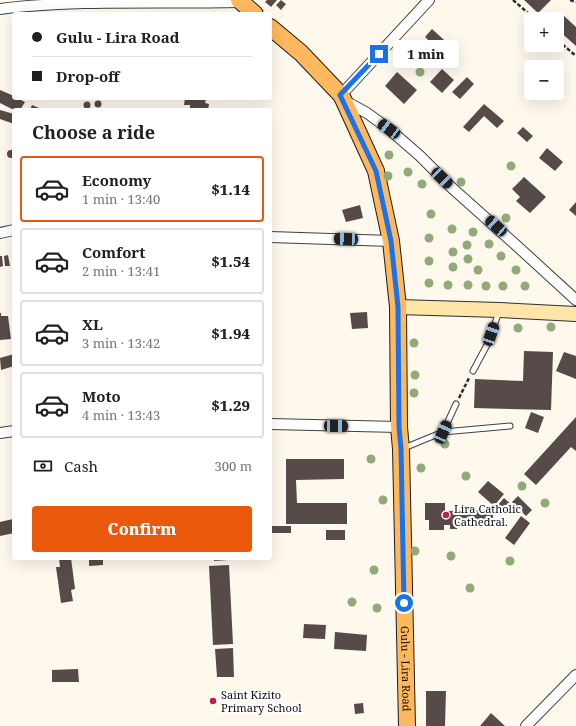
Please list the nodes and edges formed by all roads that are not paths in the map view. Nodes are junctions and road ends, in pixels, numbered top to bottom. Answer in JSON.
{"nodes":[{"id":1,"x":429,"y":0,"type":"edge"},
{"id":2,"x":240,"y":1,"type":"edge"},
{"id":3,"x":0,"y":9,"type":"edge"},
{"id":4,"x":253,"y":12,"type":"edge"},
{"id":5,"x":272,"y":29,"type":"edge"},
{"id":6,"x":342,"y":98,"type":"junction"},
{"id":7,"x":12,"y":230,"type":"edge"},
{"id":8,"x":0,"y":233,"type":"edge"},
{"id":9,"x":272,"y":236,"type":"edge"},
{"id":10,"x":391,"y":241,"type":"junction"},
{"id":11,"x":576,"y":300,"type":"edge"},
{"id":12,"x":398,"y":307,"type":"junction"},
{"id":13,"x":499,"y":310,"type":"junction"},
{"id":14,"x":576,"y":314,"type":"edge"},
{"id":15,"x":473,"y":372,"type":"road end"},
{"id":16,"x":456,"y":404,"type":"road end"},
{"id":17,"x":272,"y":424,"type":"edge"},
{"id":18,"x":510,"y":426,"type":"dead end"},
{"id":19,"x":399,"y":427,"type":"junction"},
{"id":20,"x":12,"y":431,"type":"edge"},
{"id":21,"x":443,"y":432,"type":"junction"},
{"id":22,"x":0,"y":433,"type":"edge"},
{"id":23,"x":401,"y":449,"type":"junction"},
{"id":24,"x":576,"y":675,"type":"edge"},
{"id":25,"x":407,"y":726,"type":"edge"},
{"id":26,"x":526,"y":726,"type":"edge"}],
"edges":[{"from":1,"to":6,"type":"street"},
{"from":2,"to":3,"type":"street"},
{"from":2,"to":4,"type":"main road"},
{"from":5,"to":6,"type":"main road","name":"Gulu - Lira Road"},
{"from":6,"to":10,"type":"main road","name":"Gulu - Lira Road"},
{"from":6,"to":11,"type":"street"},
{"from":7,"to":8,"type":"street"},
{"from":9,"to":10,"type":"street"},
{"from":10,"to":12,"type":"main road","name":"Gulu - Lira Road"},
{"from":12,"to":13,"type":"main road"},
{"from":12,"to":19,"type":"main road","name":"Gulu - Lira Road"},
{"from":13,"to":14,"type":"main road"},
{"from":13,"to":15,"type":"lane"},
{"from":16,"to":21,"type":"lane"},
{"from":17,"to":19,"type":"street"},
{"from":18,"to":21,"type":"lane"},
{"from":19,"to":23,"type":"main road","name":"Gulu - Lira Road"},
{"from":20,"to":22,"type":"street"},
{"from":21,"to":23,"type":"lane"},
{"from":23,"to":25,"type":"main road","name":"Gulu - Lira Road"},
{"from":24,"to":26,"type":"street"}]}
